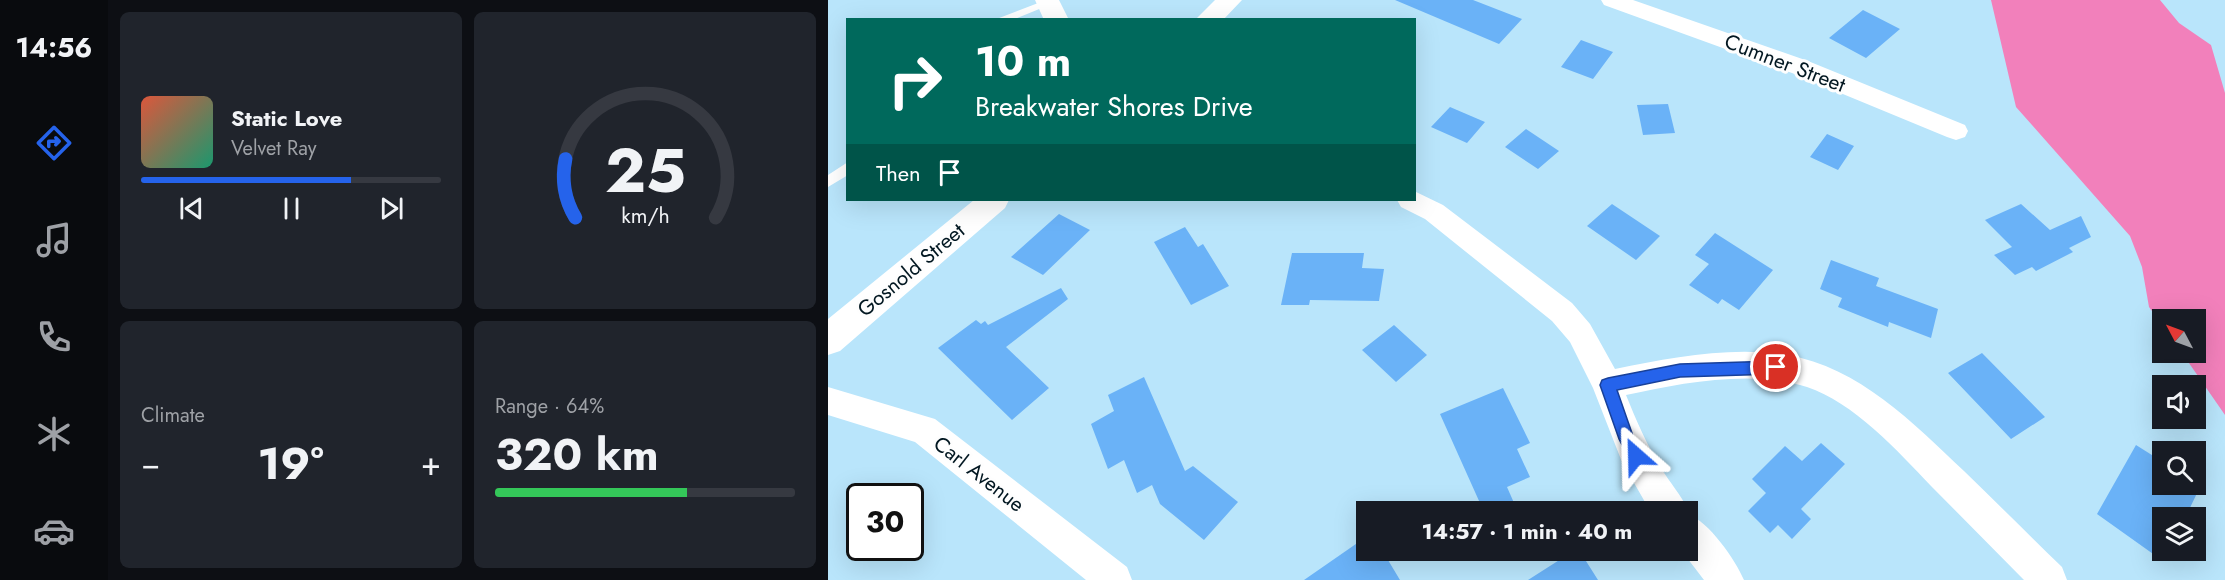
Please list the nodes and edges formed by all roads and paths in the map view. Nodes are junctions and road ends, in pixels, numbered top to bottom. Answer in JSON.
{"nodes":[{"id":1,"x":1230,"y":0,"type":"edge"},
{"id":2,"x":1612,"y":0,"type":"edge"},
{"id":3,"x":1051,"y":7,"type":"edge"},
{"id":4,"x":1007,"y":18,"type":"edge"},
{"id":5,"x":1209,"y":18,"type":"edge"},
{"id":6,"x":1956,"y":130,"type":"dead end"},
{"id":7,"x":846,"y":168,"type":"edge"},
{"id":8,"x":828,"y":182,"type":"edge"},
{"id":9,"x":993,"y":201,"type":"edge"},
{"id":10,"x":1412,"y":201,"type":"edge"},
{"id":11,"x":828,"y":340,"type":"edge"},
{"id":12,"x":1608,"y":385,"type":"junction"},
{"id":13,"x":828,"y":401,"type":"edge"},
{"id":14,"x":1664,"y":501,"type":"edge"},
{"id":15,"x":1698,"y":544,"type":"edge"},
{"id":16,"x":1114,"y":580,"type":"edge"},
{"id":17,"x":1726,"y":580,"type":"edge"},
{"id":18,"x":2049,"y":580,"type":"edge"}],
"edges":[{"from":1,"to":5,"type":"main road"},
{"from":2,"to":6,"type":"street","name":"Cumner Street"},
{"from":3,"to":4,"type":"lane"},
{"from":7,"to":8,"type":"lane"},
{"from":9,"to":11,"type":"main road","name":"Gosnold Street"},
{"from":10,"to":12,"type":"street"},
{"from":12,"to":14,"type":"street"},
{"from":12,"to":18,"type":"street"},
{"from":13,"to":16,"type":"street","name":"Carl Avenue"},
{"from":15,"to":17,"type":"street"}]}
